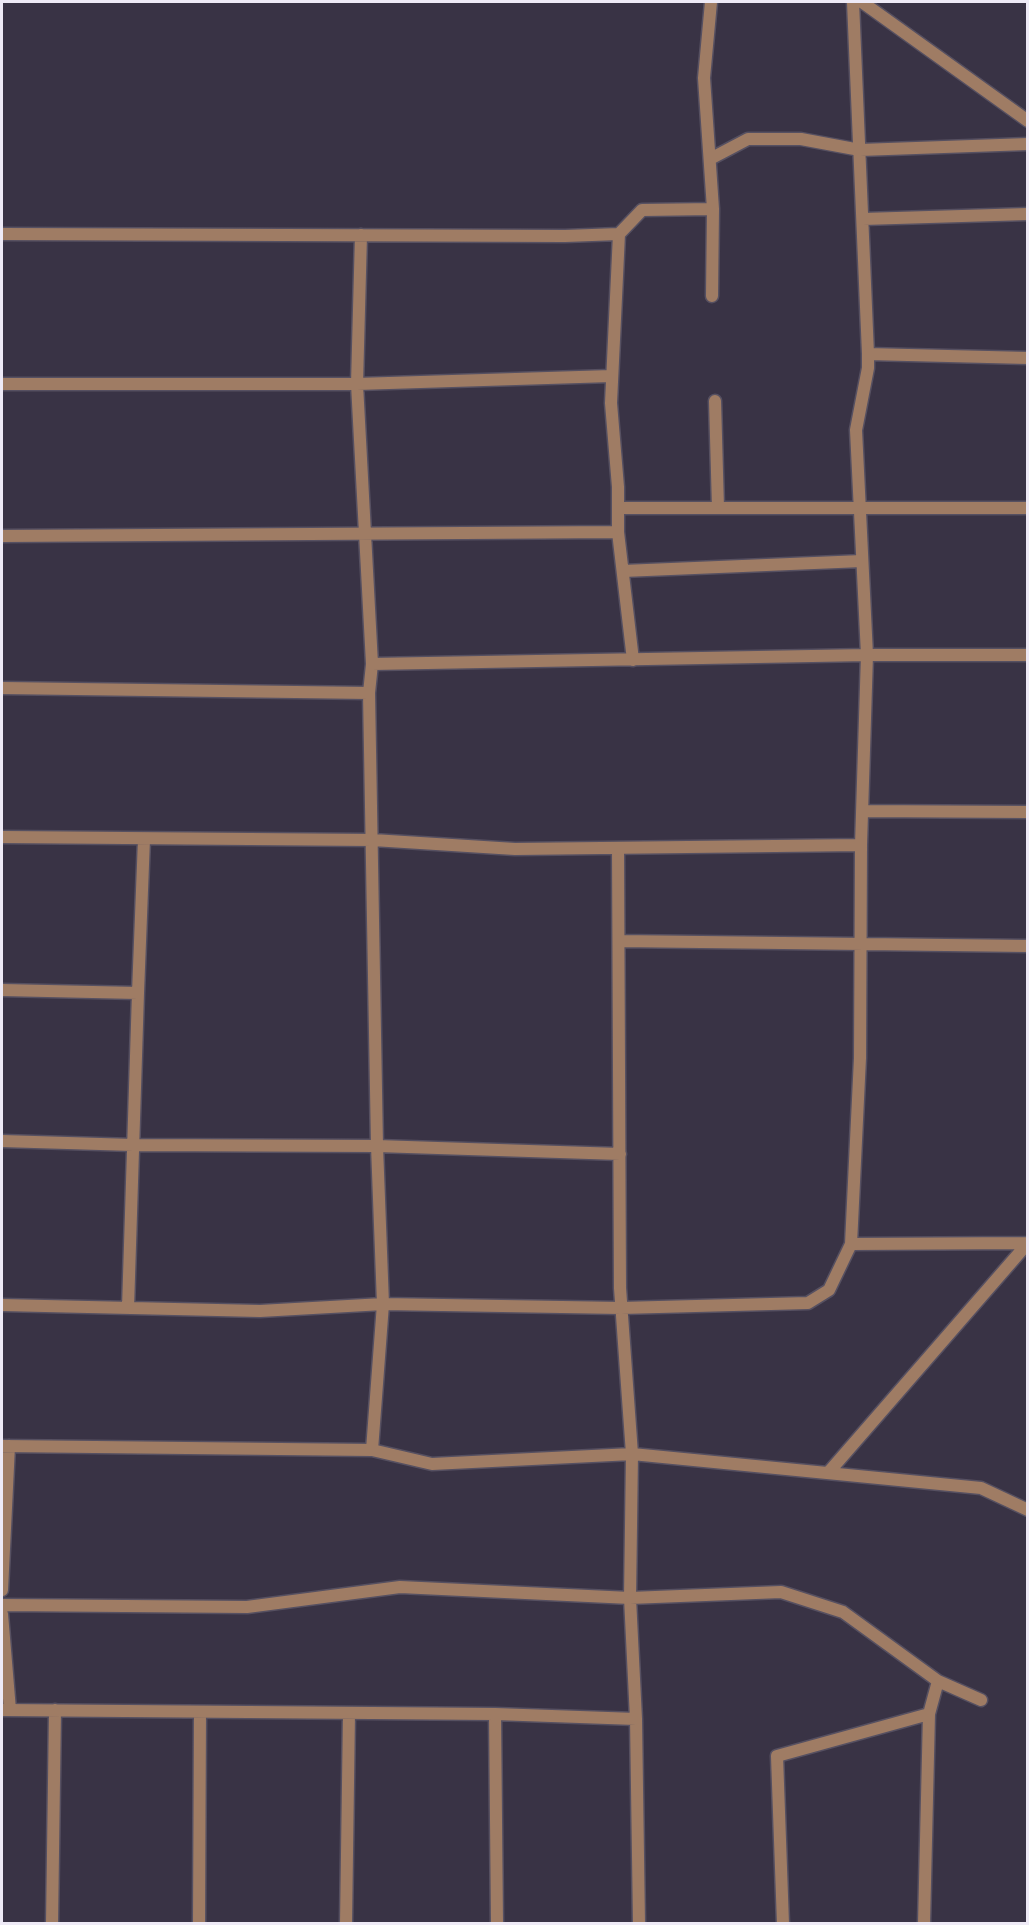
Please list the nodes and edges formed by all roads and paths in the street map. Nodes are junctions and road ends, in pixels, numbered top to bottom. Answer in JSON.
{"nodes":[{"id":1,"x":711,"y":2,"type":"edge"},
{"id":2,"x":852,"y":2,"type":"edge"},
{"id":3,"x":862,"y":2,"type":"edge"},
{"id":4,"x":1028,"y":121,"type":"edge"},
{"id":5,"x":1028,"y":144,"type":"edge"},
{"id":6,"x":860,"y":150,"type":"junction"},
{"id":7,"x":710,"y":159,"type":"junction"},
{"id":8,"x":713,"y":208,"type":"junction"},
{"id":9,"x":1028,"y":214,"type":"edge"},
{"id":10,"x":863,"y":219,"type":"junction"},
{"id":11,"x":2,"y":234,"type":"edge"},
{"id":12,"x":620,"y":234,"type":"junction"},
{"id":13,"x":361,"y":236,"type":"junction"},
{"id":14,"x":712,"y":296,"type":"dead end"},
{"id":15,"x":868,"y":354,"type":"junction"},
{"id":16,"x":1028,"y":358,"type":"edge"},
{"id":17,"x":611,"y":376,"type":"junction"},
{"id":18,"x":2,"y":384,"type":"edge"},
{"id":19,"x":357,"y":384,"type":"junction"},
{"id":20,"x":716,"y":401,"type":"dead end"},
{"id":21,"x":618,"y":508,"type":"junction"},
{"id":22,"x":718,"y":508,"type":"junction"},
{"id":23,"x":860,"y":508,"type":"junction"},
{"id":24,"x":1028,"y":508,"type":"edge"},
{"id":25,"x":618,"y":532,"type":"junction"},
{"id":26,"x":366,"y":534,"type":"junction"},
{"id":27,"x":2,"y":536,"type":"edge"},
{"id":28,"x":862,"y":561,"type":"junction"},
{"id":29,"x":623,"y":571,"type":"junction"},
{"id":30,"x":867,"y":656,"type":"junction"},
{"id":31,"x":1028,"y":656,"type":"edge"},
{"id":32,"x":633,"y":660,"type":"junction"},
{"id":33,"x":372,"y":664,"type":"junction"},
{"id":34,"x":2,"y":688,"type":"edge"},
{"id":35,"x":369,"y":693,"type":"junction"},
{"id":36,"x":862,"y":811,"type":"junction"},
{"id":37,"x":1028,"y":812,"type":"edge"},
{"id":38,"x":2,"y":837,"type":"edge"},
{"id":39,"x":144,"y":838,"type":"junction"},
{"id":40,"x":373,"y":840,"type":"junction"},
{"id":41,"x":861,"y":845,"type":"junction"},
{"id":42,"x":618,"y":848,"type":"junction"},
{"id":43,"x":620,"y":940,"type":"junction"},
{"id":44,"x":861,"y":944,"type":"junction"},
{"id":45,"x":1028,"y":946,"type":"edge"},
{"id":46,"x":2,"y":990,"type":"edge"},
{"id":47,"x":138,"y":993,"type":"junction"},
{"id":48,"x":2,"y":1141,"type":"edge"},
{"id":49,"x":133,"y":1145,"type":"junction"},
{"id":50,"x":377,"y":1146,"type":"junction"},
{"id":51,"x":620,"y":1154,"type":"junction"},
{"id":52,"x":1028,"y":1243,"type":"edge"},
{"id":53,"x":851,"y":1244,"type":"junction"},
{"id":54,"x":383,"y":1304,"type":"junction"},
{"id":55,"x":2,"y":1305,"type":"edge"},
{"id":56,"x":128,"y":1308,"type":"junction"},
{"id":57,"x":621,"y":1308,"type":"junction"},
{"id":58,"x":5,"y":1446,"type":"edge"},
{"id":59,"x":372,"y":1450,"type":"junction"},
{"id":60,"x":632,"y":1454,"type":"junction"},
{"id":61,"x":828,"y":1473,"type":"junction"},
{"id":62,"x":1028,"y":1510,"type":"edge"},
{"id":63,"x":2,"y":1590,"type":"edge"},
{"id":64,"x":630,"y":1598,"type":"junction"},
{"id":65,"x":2,"y":1605,"type":"edge"},
{"id":66,"x":2,"y":1614,"type":"edge"},
{"id":67,"x":938,"y":1681,"type":"junction"},
{"id":68,"x":981,"y":1700,"type":"dead end"},
{"id":69,"x":6,"y":1710,"type":"edge"},
{"id":70,"x":55,"y":1710,"type":"junction"},
{"id":71,"x":200,"y":1712,"type":"junction"},
{"id":72,"x":349,"y":1713,"type":"junction"},
{"id":73,"x":495,"y":1714,"type":"junction"},
{"id":74,"x":929,"y":1714,"type":"junction"},
{"id":75,"x":636,"y":1719,"type":"junction"},
{"id":76,"x":52,"y":1923,"type":"edge"},
{"id":77,"x":199,"y":1923,"type":"edge"},
{"id":78,"x":346,"y":1923,"type":"edge"},
{"id":79,"x":497,"y":1923,"type":"edge"},
{"id":80,"x":639,"y":1923,"type":"edge"},
{"id":81,"x":783,"y":1923,"type":"edge"},
{"id":82,"x":924,"y":1923,"type":"edge"}],
"edges":[{"from":1,"to":7,"type":"street"},
{"from":2,"to":6,"type":"street"},
{"from":3,"to":4,"type":"street"},
{"from":5,"to":6,"type":"street"},
{"from":6,"to":7,"type":"street"},
{"from":6,"to":10,"type":"street"},
{"from":7,"to":8,"type":"street"},
{"from":8,"to":12,"type":"street"},
{"from":8,"to":14,"type":"street"},
{"from":9,"to":10,"type":"street"},
{"from":10,"to":15,"type":"street"},
{"from":11,"to":13,"type":"street"},
{"from":12,"to":13,"type":"street"},
{"from":12,"to":17,"type":"street"},
{"from":13,"to":19,"type":"street"},
{"from":15,"to":16,"type":"street"},
{"from":15,"to":23,"type":"street"},
{"from":17,"to":19,"type":"street"},
{"from":17,"to":21,"type":"street"},
{"from":18,"to":19,"type":"street"},
{"from":19,"to":26,"type":"street"},
{"from":20,"to":22,"type":"street"},
{"from":21,"to":22,"type":"street"},
{"from":21,"to":25,"type":"street"},
{"from":22,"to":23,"type":"street"},
{"from":23,"to":24,"type":"street"},
{"from":23,"to":28,"type":"street"},
{"from":25,"to":26,"type":"street"},
{"from":25,"to":29,"type":"street"},
{"from":26,"to":27,"type":"street"},
{"from":26,"to":33,"type":"street"},
{"from":28,"to":29,"type":"street"},
{"from":28,"to":30,"type":"street"},
{"from":29,"to":32,"type":"street"},
{"from":30,"to":31,"type":"street"},
{"from":30,"to":32,"type":"street"},
{"from":30,"to":36,"type":"street"},
{"from":32,"to":33,"type":"street"},
{"from":33,"to":35,"type":"street"},
{"from":34,"to":35,"type":"street"},
{"from":35,"to":40,"type":"street"},
{"from":36,"to":37,"type":"street"},
{"from":36,"to":41,"type":"street"},
{"from":38,"to":39,"type":"street"},
{"from":39,"to":40,"type":"street"},
{"from":39,"to":47,"type":"street"},
{"from":40,"to":42,"type":"street"},
{"from":40,"to":50,"type":"street"},
{"from":41,"to":42,"type":"street"},
{"from":41,"to":44,"type":"street"},
{"from":42,"to":43,"type":"street"},
{"from":43,"to":44,"type":"street"},
{"from":43,"to":51,"type":"street"},
{"from":44,"to":45,"type":"street"},
{"from":44,"to":53,"type":"street"},
{"from":46,"to":47,"type":"street"},
{"from":47,"to":49,"type":"street"},
{"from":48,"to":49,"type":"street"},
{"from":49,"to":50,"type":"street"},
{"from":49,"to":56,"type":"street"},
{"from":50,"to":51,"type":"street"},
{"from":50,"to":54,"type":"street"},
{"from":51,"to":57,"type":"street"},
{"from":52,"to":53,"type":"street"},
{"from":52,"to":61,"type":"street"},
{"from":53,"to":57,"type":"street"},
{"from":54,"to":56,"type":"street"},
{"from":54,"to":57,"type":"street"},
{"from":54,"to":59,"type":"street"},
{"from":55,"to":56,"type":"street"},
{"from":57,"to":60,"type":"street"},
{"from":58,"to":59,"type":"street"},
{"from":58,"to":63,"type":"street"},
{"from":59,"to":60,"type":"street"},
{"from":60,"to":61,"type":"street"},
{"from":60,"to":64,"type":"street"},
{"from":61,"to":62,"type":"street"},
{"from":64,"to":65,"type":"street"},
{"from":64,"to":67,"type":"street"},
{"from":64,"to":75,"type":"street"},
{"from":66,"to":69,"type":"street"},
{"from":67,"to":68,"type":"street"},
{"from":67,"to":74,"type":"street"},
{"from":69,"to":70,"type":"street"},
{"from":70,"to":71,"type":"street"},
{"from":70,"to":76,"type":"street"},
{"from":71,"to":72,"type":"street"},
{"from":71,"to":77,"type":"street"},
{"from":72,"to":73,"type":"street"},
{"from":72,"to":78,"type":"street"},
{"from":73,"to":75,"type":"street"},
{"from":73,"to":79,"type":"street"},
{"from":74,"to":81,"type":"street"},
{"from":74,"to":82,"type":"street"},
{"from":75,"to":80,"type":"street"}]}
